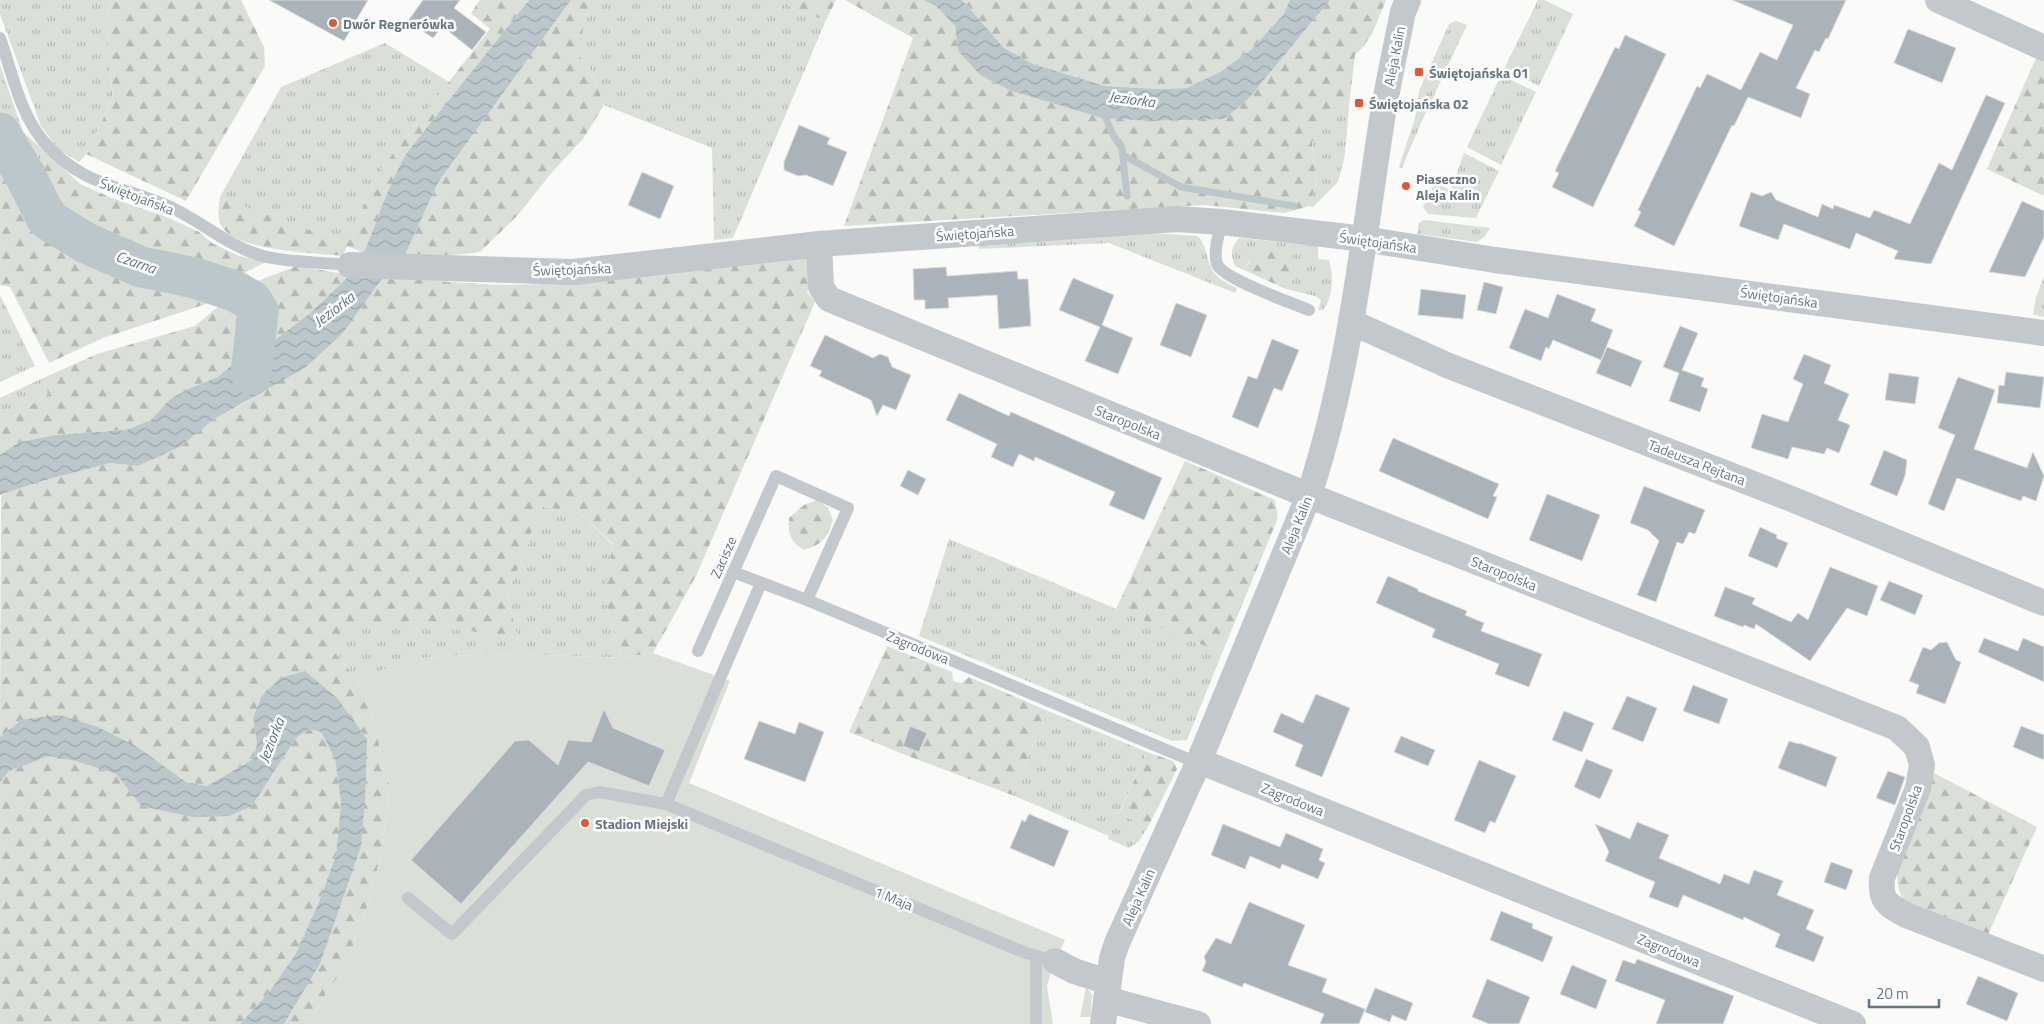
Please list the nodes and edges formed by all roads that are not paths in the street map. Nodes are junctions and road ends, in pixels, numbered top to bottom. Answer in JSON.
{"nodes":[{"id":1,"x":1408,"y":0,"type":"edge"},
{"id":2,"x":1938,"y":0,"type":"edge"},
{"id":3,"x":0,"y":38,"type":"edge"},
{"id":4,"x":2044,"y":48,"type":"edge"},
{"id":5,"x":1222,"y":222,"type":"junction"},
{"id":6,"x":1364,"y":239,"type":"junction"},
{"id":7,"x":819,"y":244,"type":"junction"},
{"id":8,"x":350,"y":265,"type":"joint"},
{"id":9,"x":1309,"y":310,"type":"dead end"},
{"id":10,"x":1351,"y":322,"type":"junction"},
{"id":11,"x":2044,"y":333,"type":"edge"},
{"id":12,"x":1309,"y":495,"type":"junction"},
{"id":13,"x":733,"y":572,"type":"junction"},
{"id":14,"x":761,"y":583,"type":"junction"},
{"id":15,"x":807,"y":600,"type":"junction"},
{"id":16,"x":2044,"y":603,"type":"edge"},
{"id":17,"x":698,"y":651,"type":"dead end"},
{"id":18,"x":1198,"y":761,"type":"junction"},
{"id":19,"x":666,"y":804,"type":"junction"},
{"id":20,"x":408,"y":898,"type":"dead end"},
{"id":21,"x":1046,"y":958,"type":"junction"},
{"id":22,"x":2044,"y":969,"type":"edge"},
{"id":23,"x":1107,"y":990,"type":"junction"},
{"id":24,"x":1036,"y":1024,"type":"edge"},
{"id":25,"x":1103,"y":1024,"type":"edge"},
{"id":26,"x":1198,"y":1024,"type":"edge"},
{"id":27,"x":1853,"y":1024,"type":"edge"}],
"edges":[{"from":1,"to":6,"type":"street","name":"Aleja Kalin"},
{"from":2,"to":4,"type":"street"},
{"from":3,"to":8,"type":"lane","name":"Świętojańska"},
{"from":5,"to":6,"type":"street","name":"Świętojańska"},
{"from":5,"to":7,"type":"street","name":"Świętojańska"},
{"from":5,"to":9,"type":"lane"},
{"from":6,"to":10,"type":"street","name":"Aleja Kalin"},
{"from":6,"to":11,"type":"street","name":"Świętojańska"},
{"from":7,"to":8,"type":"street","name":"Świętojańska"},
{"from":7,"to":12,"type":"street","name":"Staropolska"},
{"from":10,"to":12,"type":"street","name":"Aleja Kalin"},
{"from":10,"to":16,"type":"street","name":"Tadeusza Rejtana"},
{"from":12,"to":18,"type":"street","name":"Aleja Kalin"},
{"from":12,"to":22,"type":"street","name":"Staropolska"},
{"from":13,"to":14,"type":"lane","name":"Zagrodowa"},
{"from":13,"to":15,"type":"lane","name":"Zacisze"},
{"from":13,"to":17,"type":"lane","name":"Zacisze"},
{"from":14,"to":15,"type":"lane","name":"Zagrodowa"},
{"from":14,"to":19,"type":"lane"},
{"from":15,"to":18,"type":"lane","name":"Zagrodowa"},
{"from":18,"to":23,"type":"street","name":"Aleja Kalin"},
{"from":18,"to":27,"type":"street","name":"Zagrodowa"},
{"from":19,"to":20,"type":"lane","name":"1 Maja"},
{"from":19,"to":21,"type":"lane","name":"1 Maja"},
{"from":21,"to":23,"type":"street","name":"1 Maja"},
{"from":21,"to":24,"type":"lane"},
{"from":23,"to":25,"type":"street","name":"Aleja Kalin"},
{"from":23,"to":26,"type":"street","name":"1 Maja"}]}
